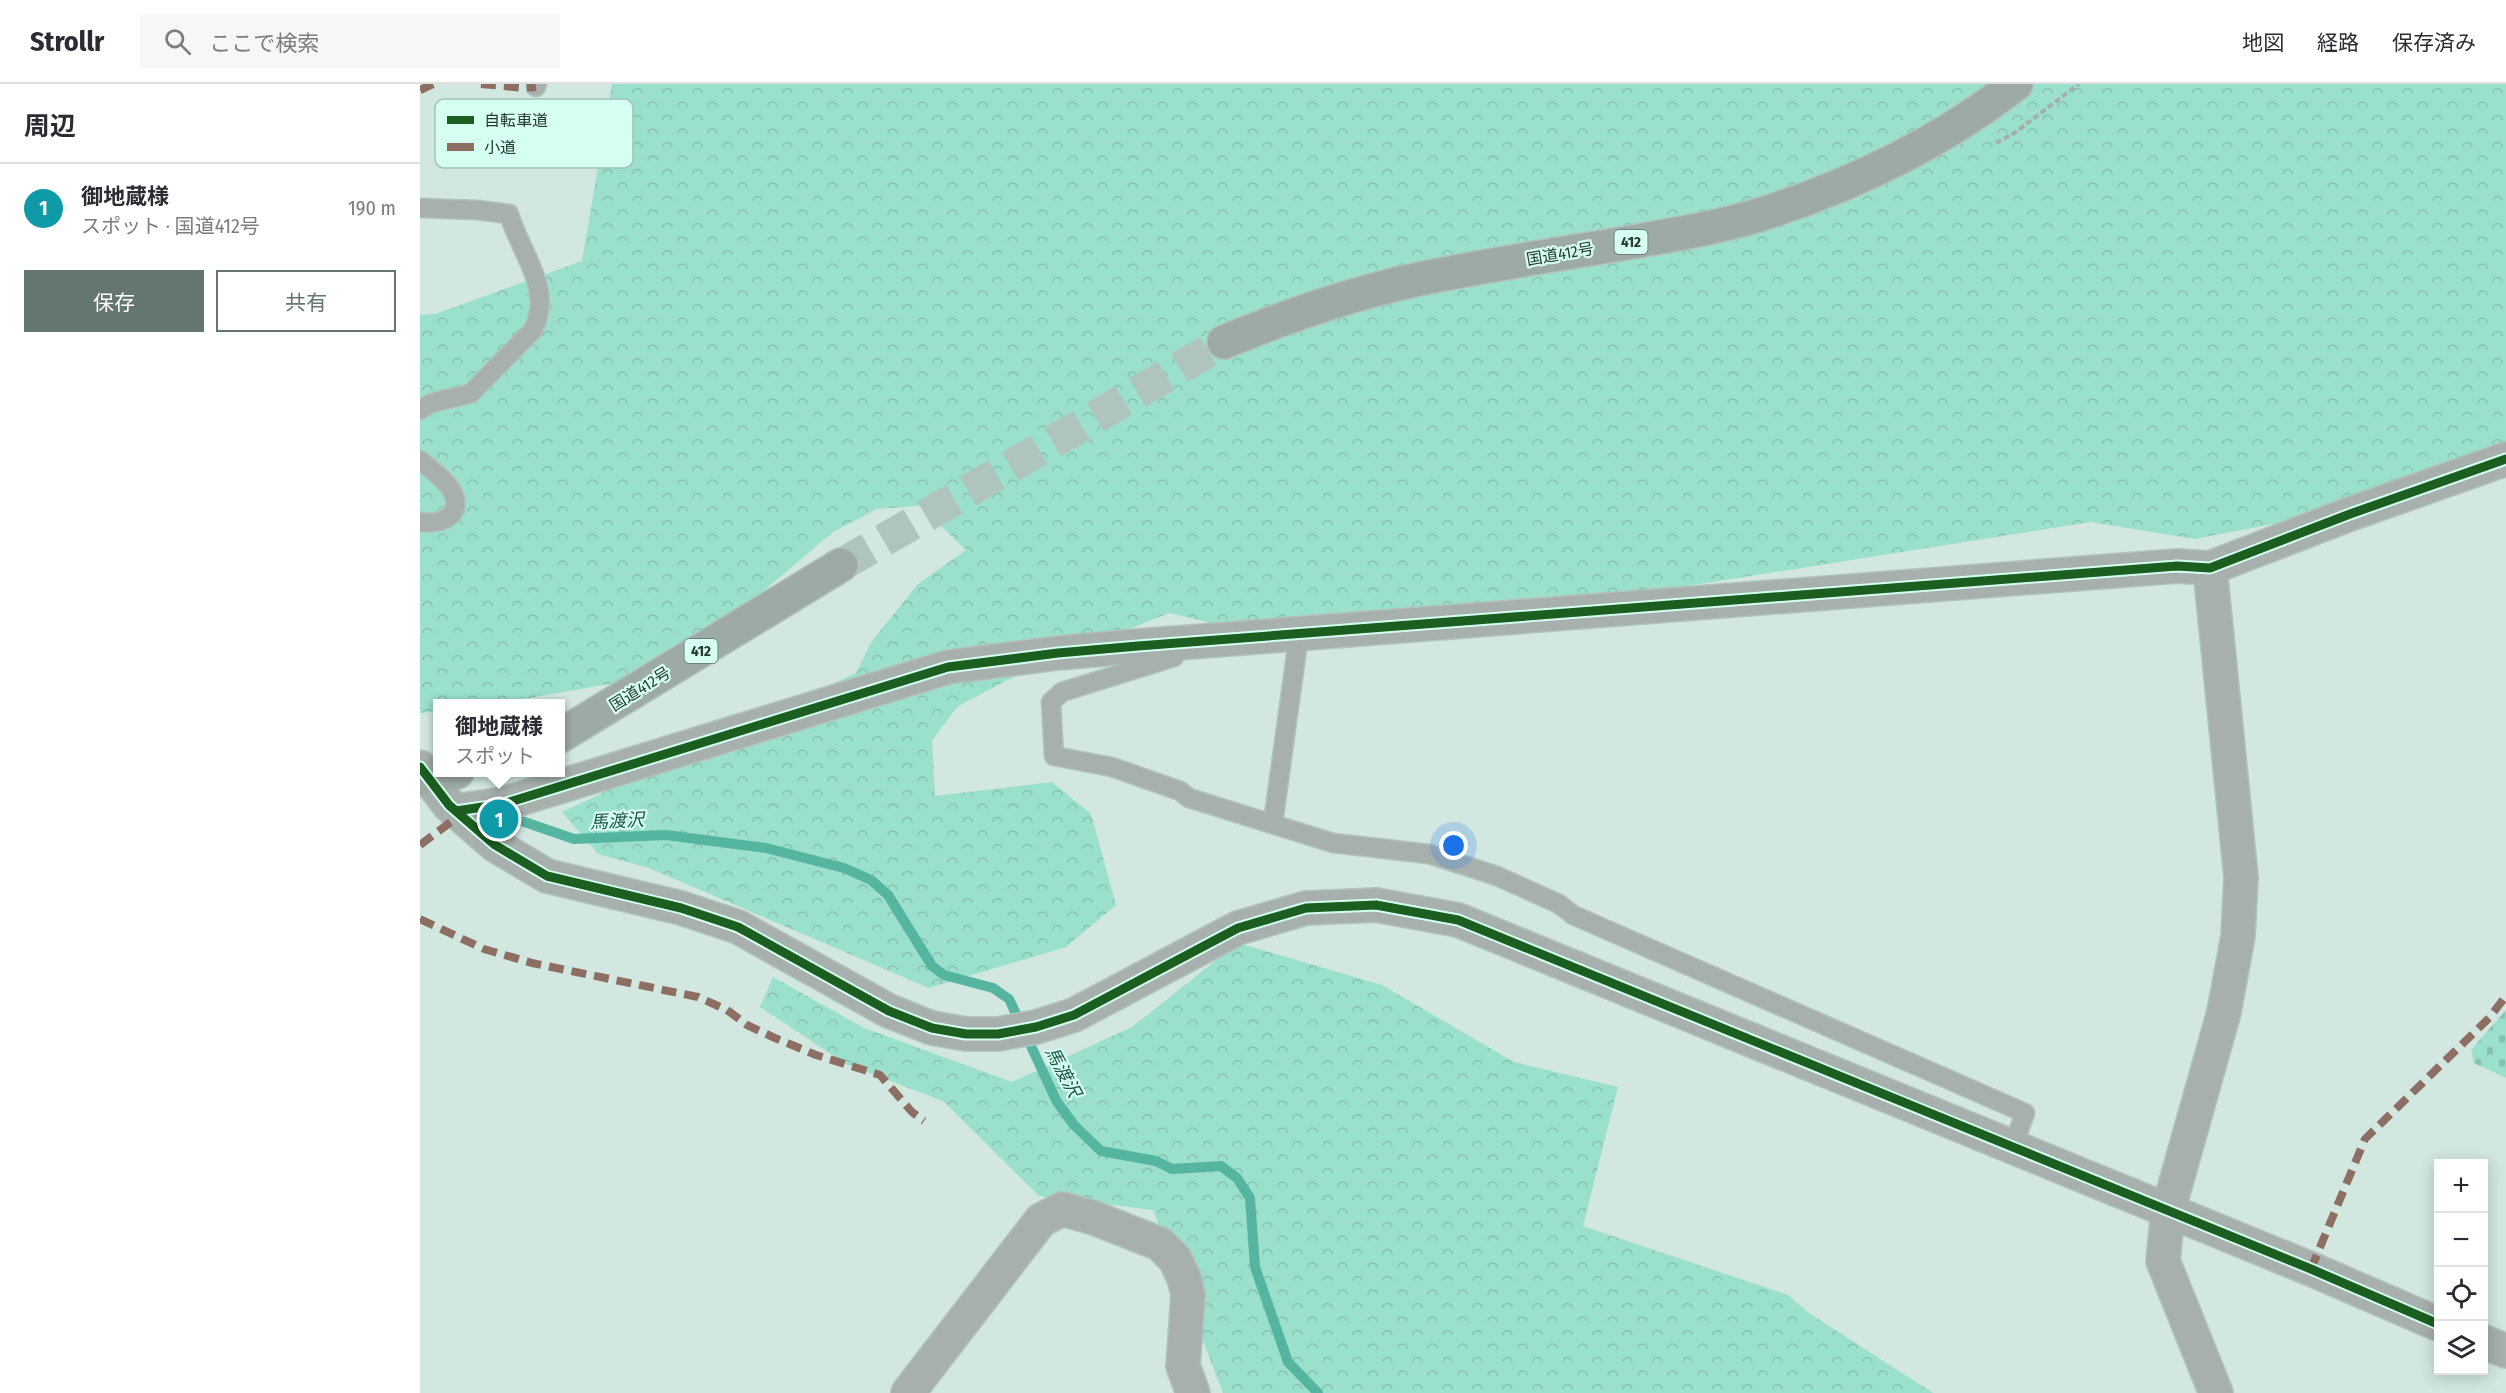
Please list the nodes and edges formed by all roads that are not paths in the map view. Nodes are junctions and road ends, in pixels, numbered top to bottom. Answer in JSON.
{"nodes":[{"id":1,"x":2016,"y":84,"type":"edge"},
{"id":2,"x":420,"y":208,"type":"edge"},
{"id":3,"x":1224,"y":342,"type":"tunnel mouth"},
{"id":4,"x":420,"y":410,"type":"edge"},
{"id":5,"x":2506,"y":459,"type":"edge"},
{"id":6,"x":420,"y":460,"type":"edge"},
{"id":7,"x":420,"y":522,"type":"edge"},
{"id":8,"x":841,"y":565,"type":"tunnel mouth"},
{"id":9,"x":2210,"y":568,"type":"junction"},
{"id":10,"x":1299,"y":634,"type":"junction"},
{"id":11,"x":1174,"y":645,"type":"junction"},
{"id":12,"x":565,"y":734,"type":"edge"},
{"id":13,"x":434,"y":777,"type":"edge"},
{"id":14,"x":456,"y":811,"type":"junction"},
{"id":15,"x":1273,"y":823,"type":"junction"},
{"id":16,"x":2013,"y":1147,"type":"junction"},
{"id":17,"x":2168,"y":1211,"type":"junction"},
{"id":18,"x":2434,"y":1322,"type":"edge"},
{"id":19,"x":2488,"y":1343,"type":"edge"},
{"id":20,"x":2506,"y":1350,"type":"edge"},
{"id":21,"x":908,"y":1393,"type":"edge"},
{"id":22,"x":1193,"y":1393,"type":"edge"},
{"id":23,"x":2216,"y":1393,"type":"edge"}],
"edges":[{"from":1,"to":3,"type":"highway","name":"国道412号","number":"412"},
{"from":2,"to":4,"type":"lane"},
{"from":5,"to":9,"type":"street"},
{"from":6,"to":7,"type":"lane"},
{"from":8,"to":12,"type":"highway","name":"国道412号","number":"412"},
{"from":9,"to":10,"type":"street"},
{"from":9,"to":17,"type":"street"},
{"from":10,"to":11,"type":"street"},
{"from":10,"to":15,"type":"lane"},
{"from":11,"to":14,"type":"street"},
{"from":11,"to":15,"type":"lane"},
{"from":13,"to":14,"type":"street"},
{"from":14,"to":16,"type":"street"},
{"from":15,"to":16,"type":"lane"},
{"from":16,"to":17,"type":"street"},
{"from":17,"to":18,"type":"street"},
{"from":17,"to":23,"type":"street"},
{"from":19,"to":20,"type":"street"},
{"from":21,"to":22,"type":"street"}]}
